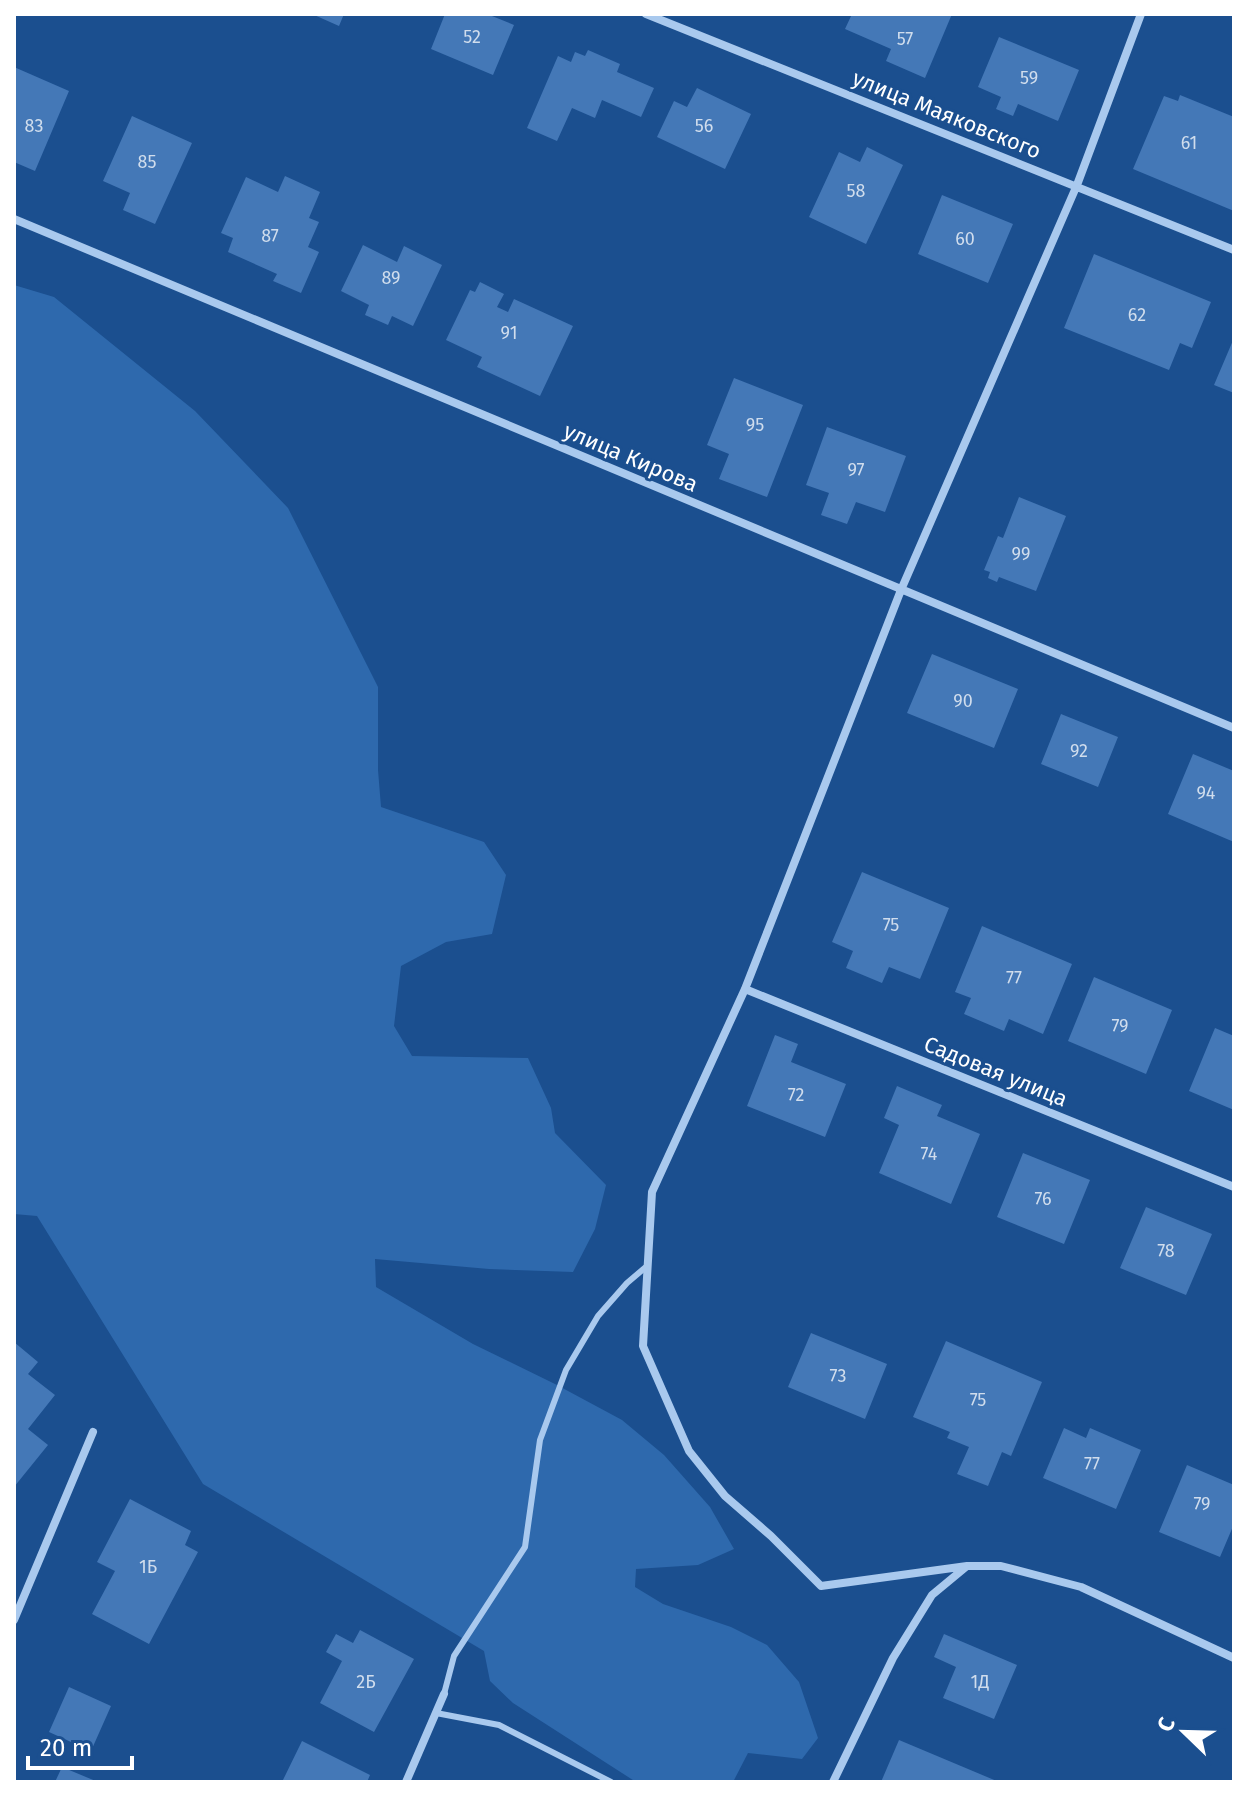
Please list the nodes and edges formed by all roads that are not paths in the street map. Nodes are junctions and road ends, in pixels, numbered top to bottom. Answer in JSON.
{"nodes":[{"id":1,"x":646,"y":14,"type":"edge"},
{"id":2,"x":1141,"y":14,"type":"edge"},
{"id":3,"x":1077,"y":185,"type":"junction"},
{"id":4,"x":14,"y":219,"type":"edge"},
{"id":5,"x":1234,"y":250,"type":"edge"},
{"id":6,"x":901,"y":590,"type":"junction"},
{"id":7,"x":1234,"y":728,"type":"edge"},
{"id":8,"x":745,"y":989,"type":"junction"},
{"id":9,"x":1234,"y":1187,"type":"edge"},
{"id":10,"x":648,"y":1266,"type":"junction"},
{"id":11,"x":93,"y":1432,"type":"dead end"},
{"id":12,"x":967,"y":1566,"type":"junction"},
{"id":13,"x":14,"y":1620,"type":"edge"},
{"id":14,"x":1234,"y":1658,"type":"edge"},
{"id":15,"x":444,"y":1694,"type":"joint"},
{"id":16,"x":436,"y":1713,"type":"junction"},
{"id":17,"x":406,"y":1782,"type":"edge"},
{"id":18,"x":611,"y":1782,"type":"edge"},
{"id":19,"x":833,"y":1782,"type":"edge"}],
"edges":[{"from":1,"to":3,"type":"street","name":"улица Маяковского"},
{"from":2,"to":3,"type":"street"},
{"from":3,"to":5,"type":"street","name":"улица Маяковского"},
{"from":3,"to":6,"type":"street"},
{"from":4,"to":6,"type":"street","name":"улица Кирова"},
{"from":6,"to":7,"type":"street","name":"улица Кирова"},
{"from":6,"to":8,"type":"street"},
{"from":8,"to":9,"type":"street","name":"Садовая улица"},
{"from":8,"to":10,"type":"street"},
{"from":10,"to":12,"type":"street"},
{"from":10,"to":15,"type":"lane"},
{"from":11,"to":13,"type":"street"},
{"from":12,"to":14,"type":"street"},
{"from":12,"to":19,"type":"street"},
{"from":15,"to":16,"type":"street"},
{"from":16,"to":17,"type":"street"},
{"from":16,"to":18,"type":"lane"}]}
